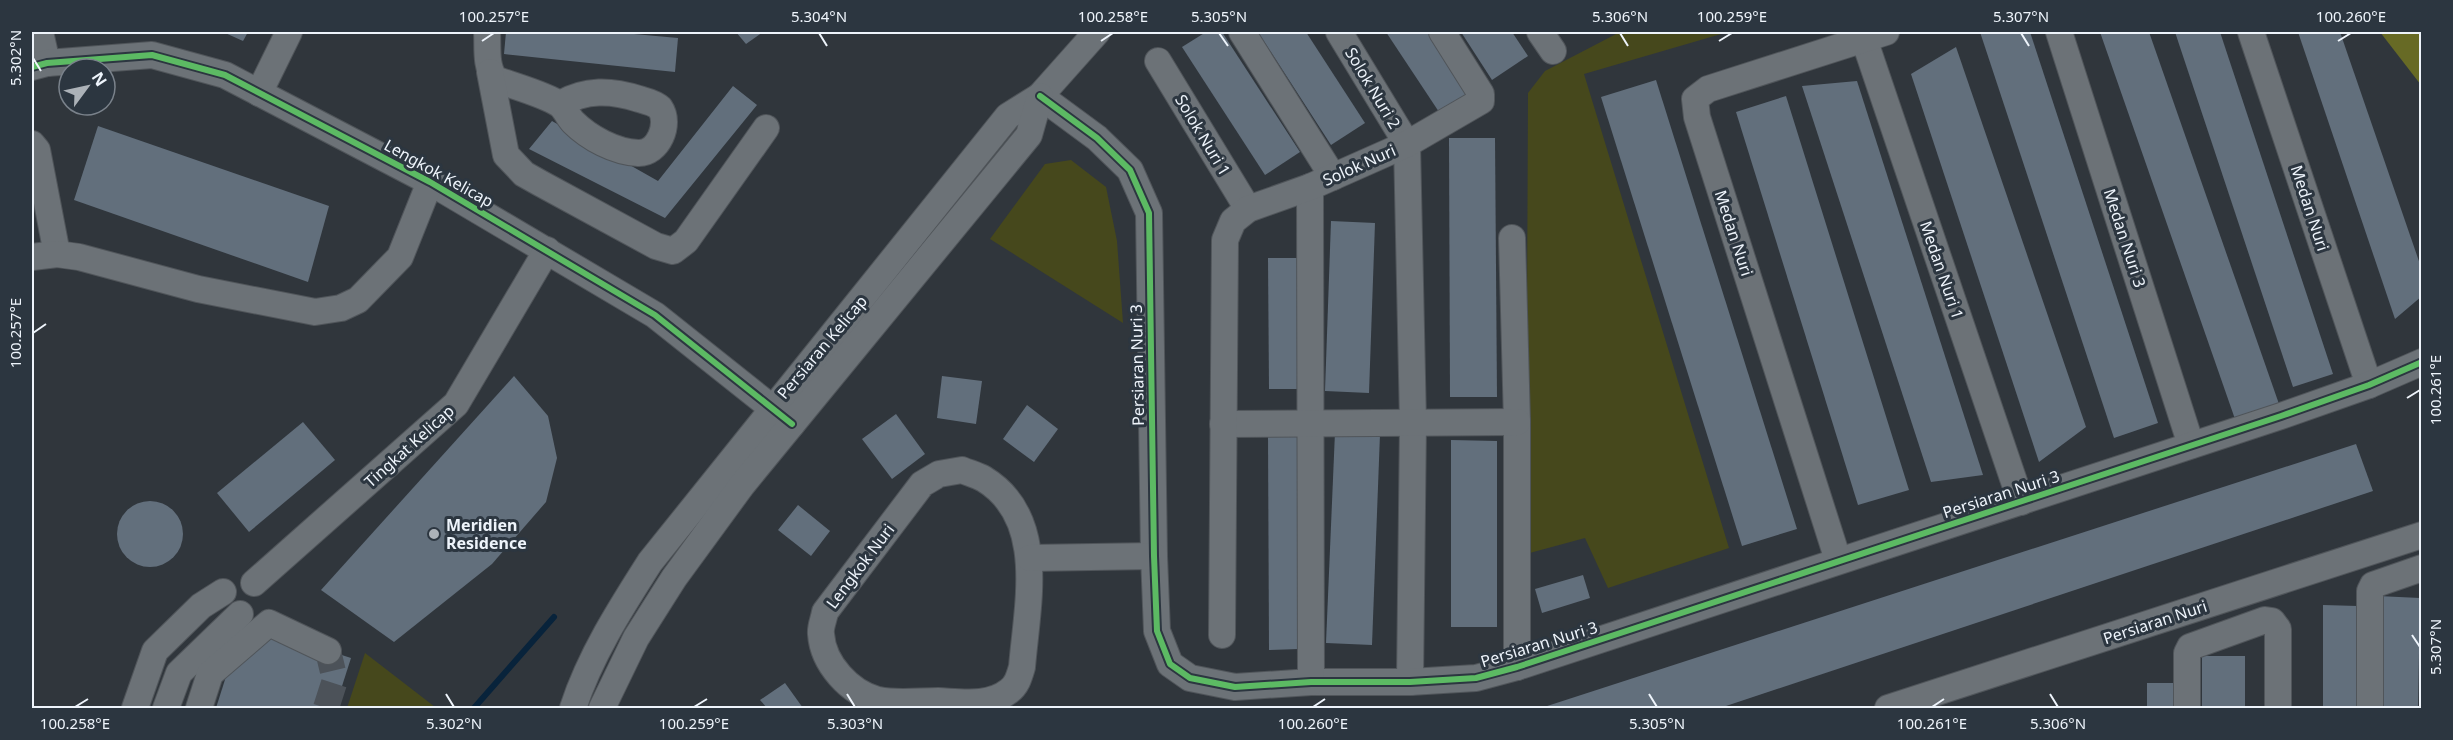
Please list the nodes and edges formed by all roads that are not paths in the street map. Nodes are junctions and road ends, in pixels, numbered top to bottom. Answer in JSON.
{"nodes":[{"id":1,"x":40,"y":32,"type":"edge"},
{"id":2,"x":289,"y":32,"type":"edge"},
{"id":3,"x":487,"y":32,"type":"edge"},
{"id":4,"x":1097,"y":32,"type":"edge"},
{"id":5,"x":1242,"y":32,"type":"edge"},
{"id":6,"x":1339,"y":32,"type":"edge"},
{"id":7,"x":1442,"y":32,"type":"edge"},
{"id":8,"x":2059,"y":32,"type":"edge"},
{"id":9,"x":2251,"y":32,"type":"edge"},
{"id":10,"x":1875,"y":35,"type":"edge"},
{"id":11,"x":1158,"y":61,"type":"dead end"},
{"id":12,"x":39,"y":65,"type":"edge"},
{"id":13,"x":490,"y":72,"type":"junction"},
{"id":14,"x":259,"y":93,"type":"junction"},
{"id":15,"x":1040,"y":96,"type":"junction"},
{"id":16,"x":560,"y":104,"type":"dead end"},
{"id":17,"x":766,"y":128,"type":"dead end"},
{"id":18,"x":32,"y":144,"type":"edge"},
{"id":19,"x":1407,"y":144,"type":"junction"},
{"id":20,"x":1333,"y":177,"type":"junction"},
{"id":21,"x":430,"y":182,"type":"junction"},
{"id":22,"x":1310,"y":188,"type":"junction"},
{"id":23,"x":1248,"y":209,"type":"junction"},
{"id":24,"x":1512,"y":238,"type":"dead end"},
{"id":25,"x":548,"y":250,"type":"junction"},
{"id":26,"x":57,"y":255,"type":"junction"},
{"id":27,"x":32,"y":257,"type":"edge"},
{"id":28,"x":2421,"y":362,"type":"edge"},
{"id":29,"x":2369,"y":385,"type":"junction"},
{"id":30,"x":772,"y":408,"type":"junction"},
{"id":31,"x":1517,"y":422,"type":"junction"},
{"id":32,"x":1310,"y":423,"type":"junction"},
{"id":33,"x":1413,"y":423,"type":"junction"},
{"id":34,"x":792,"y":424,"type":"junction"},
{"id":35,"x":1223,"y":424,"type":"junction"},
{"id":36,"x":2191,"y":445,"type":"junction"},
{"id":37,"x":2021,"y":502,"type":"junction"},
{"id":38,"x":2421,"y":535,"type":"edge"},
{"id":39,"x":1154,"y":556,"type":"junction"},
{"id":40,"x":1030,"y":558,"type":"junction"},
{"id":41,"x":1838,"y":560,"type":"junction"},
{"id":42,"x":2421,"y":568,"type":"edge"},
{"id":43,"x":254,"y":584,"type":"junction"},
{"id":44,"x":223,"y":592,"type":"junction"},
{"id":45,"x":240,"y":614,"type":"junction"},
{"id":46,"x":1222,"y":634,"type":"dead end"},
{"id":47,"x":328,"y":651,"type":"dead end"},
{"id":48,"x":1517,"y":667,"type":"junction"},
{"id":49,"x":1311,"y":682,"type":"junction"},
{"id":50,"x":1410,"y":682,"type":"junction"},
{"id":51,"x":576,"y":700,"type":"edge"},
{"id":52,"x":1904,"y":706,"type":"edge"},
{"id":53,"x":606,"y":707,"type":"edge"},
{"id":54,"x":135,"y":708,"type":"edge"},
{"id":55,"x":166,"y":708,"type":"edge"},
{"id":56,"x":199,"y":708,"type":"edge"},
{"id":57,"x":2187,"y":708,"type":"edge"},
{"id":58,"x":2278,"y":708,"type":"edge"},
{"id":59,"x":2370,"y":708,"type":"edge"}],
"edges":[{"from":1,"to":12,"type":"street"},
{"from":2,"to":14,"type":"street"},
{"from":3,"to":13,"type":"street"},
{"from":4,"to":15,"type":"street","name":"Persiaran Kelicap"},
{"from":5,"to":20,"type":"street"},
{"from":6,"to":19,"type":"street","name":"Solok Nuri 2"},
{"from":7,"to":19,"type":"street"},
{"from":8,"to":36,"type":"street","name":"Medan Nuri 3"},
{"from":9,"to":29,"type":"street","name":"Medan Nuri"},
{"from":10,"to":37,"type":"street","name":"Medan Nuri 1"},
{"from":10,"to":41,"type":"street","name":"Medan Nuri"},
{"from":11,"to":23,"type":"street","name":"Solok Nuri 1"},
{"from":12,"to":14,"type":"street","name":"Lengkok Kelicap"},
{"from":13,"to":16,"type":"street"},
{"from":13,"to":17,"type":"street"},
{"from":14,"to":21,"type":"street","name":"Lengkok Kelicap"},
{"from":15,"to":30,"type":"street","name":"Persiaran Kelicap"},
{"from":15,"to":34,"type":"street","name":"Persiaran Kelicap"},
{"from":15,"to":39,"type":"street","name":"Persiaran Nuri 3"},
{"from":18,"to":26,"type":"street"},
{"from":19,"to":20,"type":"street","name":"Solok Nuri"},
{"from":19,"to":33,"type":"street","name":"Solok Nuri"},
{"from":20,"to":22,"type":"street","name":"Solok Nuri"},
{"from":21,"to":25,"type":"street","name":"Lengkok Kelicap"},
{"from":21,"to":26,"type":"street"},
{"from":22,"to":23,"type":"street","name":"Solok Nuri"},
{"from":22,"to":32,"type":"street"},
{"from":23,"to":35,"type":"street"},
{"from":24,"to":31,"type":"street"},
{"from":25,"to":30,"type":"street","name":"Lengkok Kelicap"},
{"from":25,"to":43,"type":"street","name":"Tingkat Kelicap"},
{"from":26,"to":27,"type":"street"},
{"from":28,"to":29,"type":"street","name":"Persiaran Nuri 3"},
{"from":29,"to":36,"type":"street","name":"Persiaran Nuri 3"},
{"from":30,"to":34,"type":"street","name":"Lengkok Kelicap"},
{"from":30,"to":51,"type":"street","name":"Persiaran Kelicap"},
{"from":31,"to":33,"type":"street"},
{"from":31,"to":48,"type":"street"},
{"from":32,"to":33,"type":"street"},
{"from":32,"to":35,"type":"street"},
{"from":32,"to":49,"type":"street"},
{"from":33,"to":50,"type":"street","name":"Solok Nuri"},
{"from":34,"to":53,"type":"street","name":"Persiaran Kelicap"},
{"from":35,"to":46,"type":"street"},
{"from":36,"to":37,"type":"street","name":"Persiaran Nuri 3"},
{"from":37,"to":41,"type":"street","name":"Persiaran Nuri 3"},
{"from":38,"to":52,"type":"street","name":"Persiaran Nuri"},
{"from":39,"to":40,"type":"street"},
{"from":39,"to":49,"type":"street","name":"Persiaran Nuri 3"},
{"from":40,"to":40,"type":"street","name":"Lengkok Nuri"},
{"from":41,"to":48,"type":"street","name":"Persiaran Nuri 3"},
{"from":42,"to":59,"type":"street"},
{"from":43,"to":44,"type":"street"},
{"from":43,"to":45,"type":"street"},
{"from":44,"to":45,"type":"street"},
{"from":44,"to":54,"type":"street"},
{"from":45,"to":55,"type":"street"},
{"from":47,"to":56,"type":"street"},
{"from":48,"to":50,"type":"street","name":"Persiaran Nuri 3"},
{"from":49,"to":50,"type":"street","name":"Persiaran Nuri 3"},
{"from":51,"to":53,"type":"street"},
{"from":57,"to":58,"type":"street"}]}
